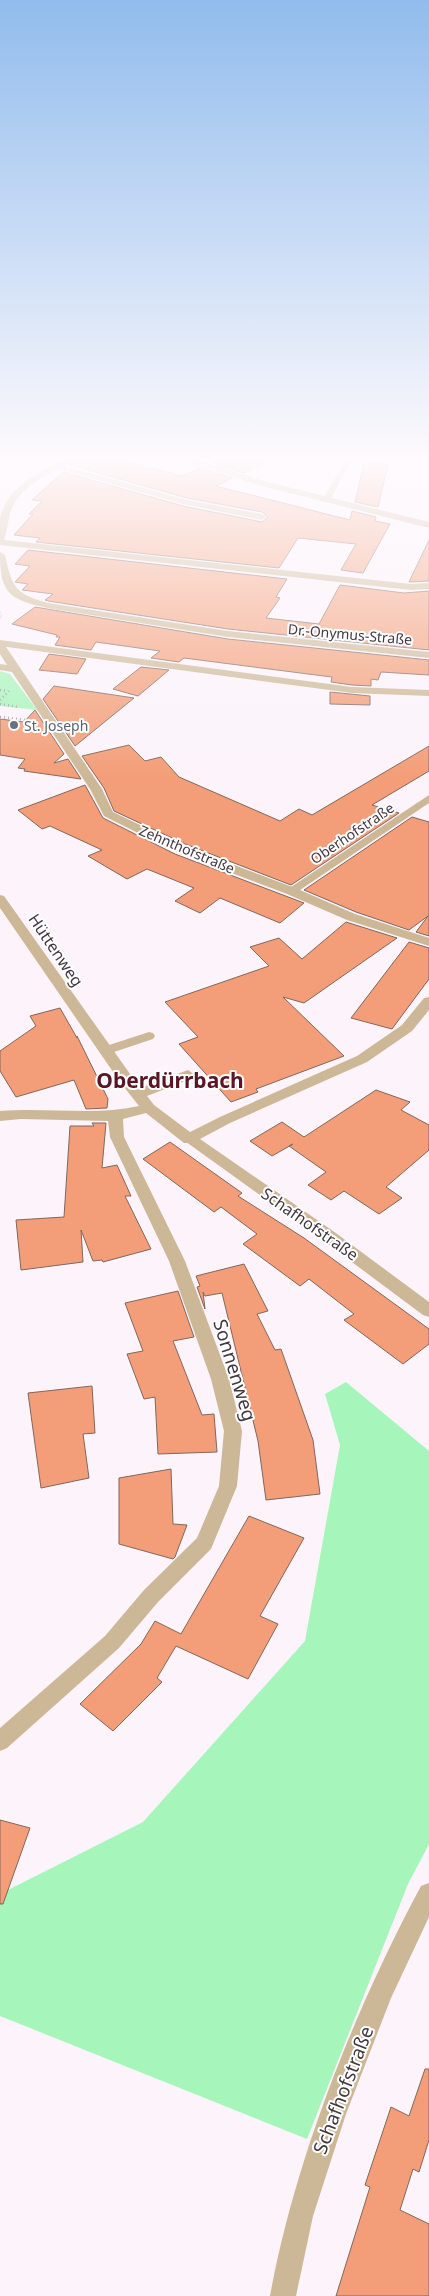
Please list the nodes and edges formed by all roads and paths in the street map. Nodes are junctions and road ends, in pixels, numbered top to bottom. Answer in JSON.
{"nodes":[{"id":1,"x":3,"y":564,"type":"edge"},
{"id":2,"x":204,"y":564,"type":"edge"},
{"id":3,"x":429,"y":586,"type":"edge"},
{"id":4,"x":0,"y":612,"type":"edge"},
{"id":5,"x":0,"y":618,"type":"edge"},
{"id":6,"x":0,"y":644,"type":"edge"},
{"id":7,"x":429,"y":655,"type":"edge"},
{"id":8,"x":0,"y":667,"type":"edge"},
{"id":9,"x":15,"y":669,"type":"junction"},
{"id":10,"x":9,"y":691,"type":"dead end"},
{"id":11,"x":429,"y":693,"type":"edge"},
{"id":12,"x":0,"y":700,"type":"edge"},
{"id":13,"x":0,"y":717,"type":"edge"},
{"id":14,"x":31,"y":721,"type":"dead end"},
{"id":15,"x":429,"y":798,"type":"edge"},
{"id":16,"x":291,"y":891,"type":"junction"},
{"id":17,"x":0,"y":900,"type":"edge"},
{"id":18,"x":429,"y":942,"type":"edge"},
{"id":19,"x":429,"y":1001,"type":"edge"},
{"id":20,"x":149,"y":1036,"type":"dead end"},
{"id":21,"x":105,"y":1051,"type":"junction"},
{"id":22,"x":188,"y":1075,"type":"dead end"},
{"id":23,"x":138,"y":1094,"type":"junction"},
{"id":24,"x":149,"y":1108,"type":"junction"},
{"id":25,"x":0,"y":1116,"type":"edge"},
{"id":26,"x":115,"y":1116,"type":"junction"},
{"id":27,"x":189,"y":1140,"type":"junction"},
{"id":28,"x":429,"y":1311,"type":"edge"},
{"id":29,"x":0,"y":1742,"type":"edge"},
{"id":30,"x":429,"y":1894,"type":"edge"},
{"id":31,"x":283,"y":2296,"type":"edge"}],
"edges":[{"from":1,"to":7,"type":"street","name":"Dr.-Onymus-Straße"},
{"from":2,"to":3,"type":"street"},
{"from":4,"to":5,"type":"path"},
{"from":6,"to":9,"type":"street","name":"Zehnthofstraße"},
{"from":6,"to":11,"type":"lane"},
{"from":8,"to":9,"type":"street"},
{"from":9,"to":16,"type":"street","name":"Zehnthofstraße"},
{"from":10,"to":12,"type":"path"},
{"from":13,"to":14,"type":"path"},
{"from":15,"to":16,"type":"street","name":"Oberhofstraße"},
{"from":16,"to":18,"type":"street","name":"Zehnthofstraße"},
{"from":17,"to":21,"type":"street","name":"Hüttenweg"},
{"from":19,"to":27,"type":"street"},
{"from":20,"to":21,"type":"lane"},
{"from":21,"to":23,"type":"street","name":"Hüttenweg"},
{"from":22,"to":23,"type":"street"},
{"from":23,"to":24,"type":"street","name":"Schafhofstraße"},
{"from":24,"to":26,"type":"street"},
{"from":24,"to":27,"type":"street","name":"Schafhofstraße"},
{"from":25,"to":26,"type":"street"},
{"from":26,"to":29,"type":"street","name":"Sonnenweg"},
{"from":27,"to":28,"type":"street","name":"Schafhofstraße"},
{"from":30,"to":31,"type":"street","name":"Schafhofstraße"}]}
